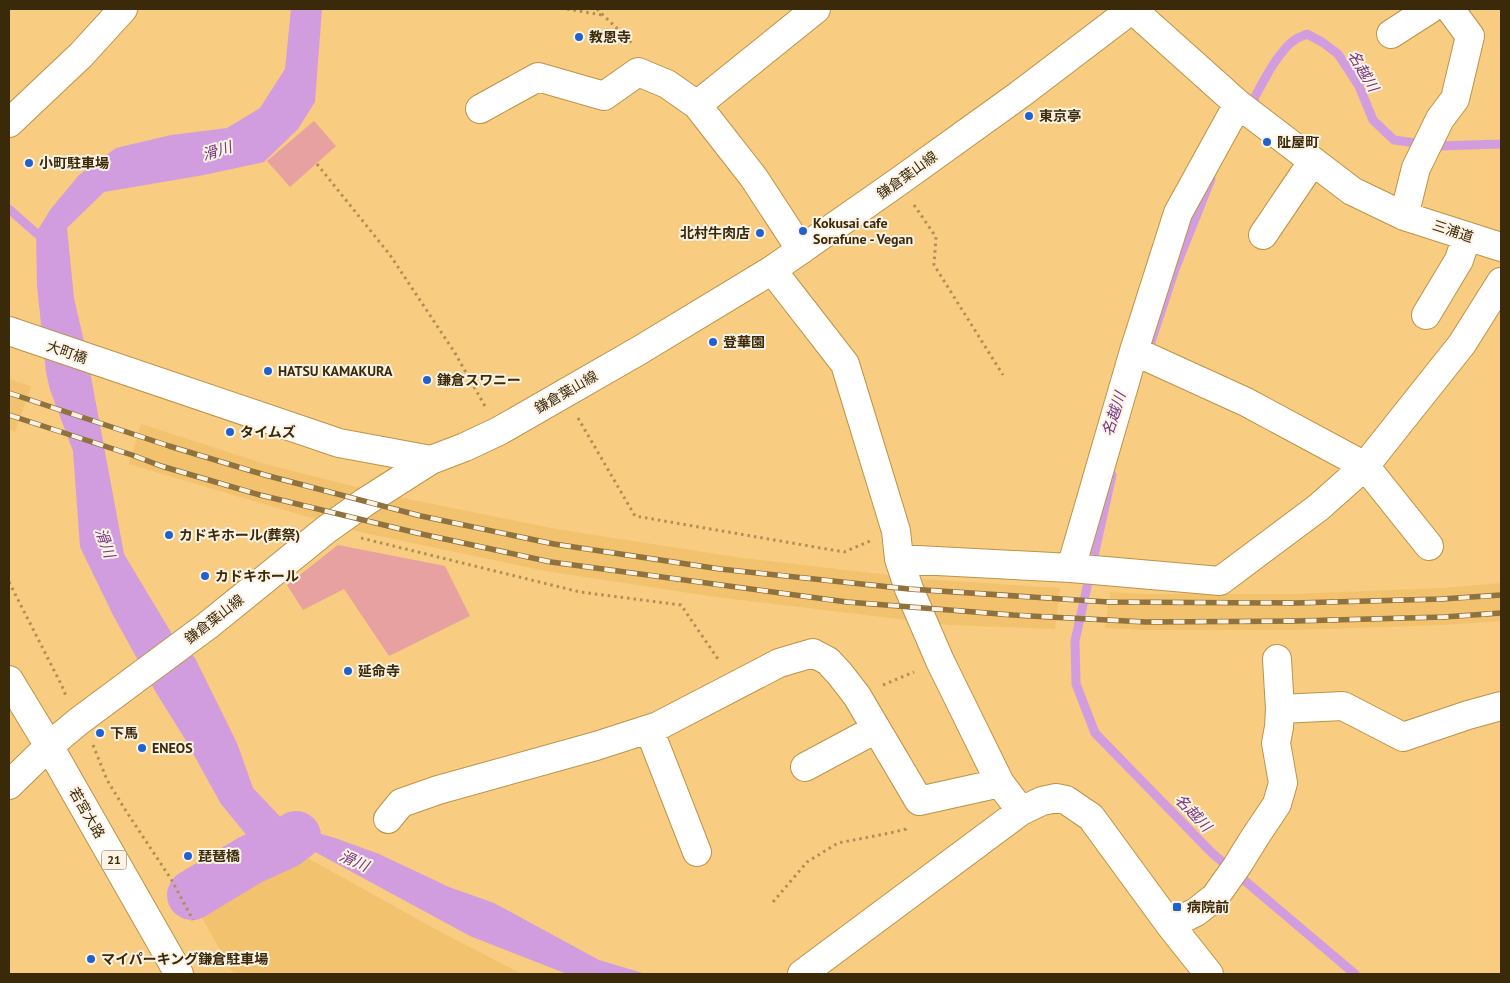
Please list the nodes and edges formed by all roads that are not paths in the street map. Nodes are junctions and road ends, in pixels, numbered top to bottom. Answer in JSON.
{"nodes":[{"id":1,"x":123,"y":9,"type":"edge"},
{"id":2,"x":815,"y":9,"type":"edge"},
{"id":3,"x":1132,"y":9,"type":"edge"},
{"id":4,"x":1430,"y":9,"type":"edge"},
{"id":5,"x":1450,"y":9,"type":"edge"},
{"id":6,"x":1391,"y":34,"type":"dead end"},
{"id":7,"x":1240,"y":105,"type":"junction"},
{"id":8,"x":697,"y":106,"type":"junction"},
{"id":9,"x":480,"y":109,"type":"dead end"},
{"id":10,"x":9,"y":124,"type":"edge"},
{"id":11,"x":1313,"y":161,"type":"junction"},
{"id":12,"x":1404,"y":216,"type":"junction"},
{"id":13,"x":1264,"y":235,"type":"dead end"},
{"id":14,"x":1467,"y":236,"type":"junction"},
{"id":15,"x":1501,"y":247,"type":"edge"},
{"id":16,"x":801,"y":250,"type":"junction"},
{"id":17,"x":772,"y":270,"type":"junction"},
{"id":18,"x":1501,"y":282,"type":"edge"},
{"id":19,"x":1426,"y":315,"type":"dead end"},
{"id":20,"x":21,"y":336,"type":"edge"},
{"id":21,"x":1134,"y":351,"type":"junction"},
{"id":22,"x":431,"y":460,"type":"junction"},
{"id":23,"x":1365,"y":466,"type":"junction"},
{"id":24,"x":1429,"y":546,"type":"dead end"},
{"id":25,"x":899,"y":559,"type":"junction"},
{"id":26,"x":1071,"y":568,"type":"junction"},
{"id":27,"x":1277,"y":659,"type":"dead end"},
{"id":28,"x":9,"y":680,"type":"edge"},
{"id":29,"x":1501,"y":706,"type":"edge"},
{"id":30,"x":1280,"y":709,"type":"junction"},
{"id":31,"x":649,"y":729,"type":"junction"},
{"id":32,"x":876,"y":729,"type":"junction"},
{"id":33,"x":49,"y":746,"type":"junction"},
{"id":34,"x":804,"y":767,"type":"dead end"},
{"id":35,"x":1000,"y":783,"type":"junction"},
{"id":36,"x":9,"y":785,"type":"edge"},
{"id":37,"x":1021,"y":811,"type":"junction"},
{"id":38,"x":388,"y":819,"type":"dead end"},
{"id":39,"x":696,"y":852,"type":"dead end"},
{"id":40,"x":1170,"y":925,"type":"junction"},
{"id":41,"x":179,"y":974,"type":"edge"},
{"id":42,"x":802,"y":974,"type":"edge"},
{"id":43,"x":1209,"y":974,"type":"edge"}],
"edges":[{"from":1,"to":10,"type":"street"},
{"from":2,"to":8,"type":"street"},
{"from":3,"to":7,"type":"street","name":"三浦道"},
{"from":3,"to":16,"type":"street","name":"鎌倉葉山線"},
{"from":4,"to":6,"type":"street"},
{"from":5,"to":12,"type":"street"},
{"from":7,"to":11,"type":"street","name":"三浦道"},
{"from":7,"to":21,"type":"street"},
{"from":8,"to":9,"type":"street"},
{"from":8,"to":16,"type":"street"},
{"from":11,"to":12,"type":"street","name":"三浦道"},
{"from":11,"to":13,"type":"street"},
{"from":12,"to":14,"type":"street","name":"三浦道"},
{"from":14,"to":15,"type":"street","name":"三浦道"},
{"from":14,"to":19,"type":"street"},
{"from":16,"to":17,"type":"street","name":"鎌倉葉山線"},
{"from":17,"to":22,"type":"street","name":"鎌倉葉山線"},
{"from":17,"to":25,"type":"street"},
{"from":18,"to":23,"type":"street"},
{"from":20,"to":22,"type":"street","name":"大町橋"},
{"from":21,"to":23,"type":"street"},
{"from":21,"to":26,"type":"street"},
{"from":22,"to":33,"type":"street","name":"鎌倉葉山線"},
{"from":23,"to":24,"type":"street"},
{"from":23,"to":26,"type":"street"},
{"from":25,"to":26,"type":"street"},
{"from":25,"to":35,"type":"street"},
{"from":27,"to":30,"type":"street"},
{"from":28,"to":33,"type":"street","name":"若宮大路","number":"21"},
{"from":29,"to":30,"type":"street"},
{"from":30,"to":40,"type":"street"},
{"from":31,"to":32,"type":"street"},
{"from":31,"to":38,"type":"street"},
{"from":31,"to":39,"type":"street"},
{"from":32,"to":34,"type":"street"},
{"from":32,"to":35,"type":"street"},
{"from":33,"to":36,"type":"street","name":"鎌倉葉山線"},
{"from":33,"to":41,"type":"street","name":"若宮大路","number":"21"},
{"from":35,"to":37,"type":"street"},
{"from":37,"to":40,"type":"street"},
{"from":37,"to":42,"type":"street"},
{"from":40,"to":43,"type":"street"}]}
